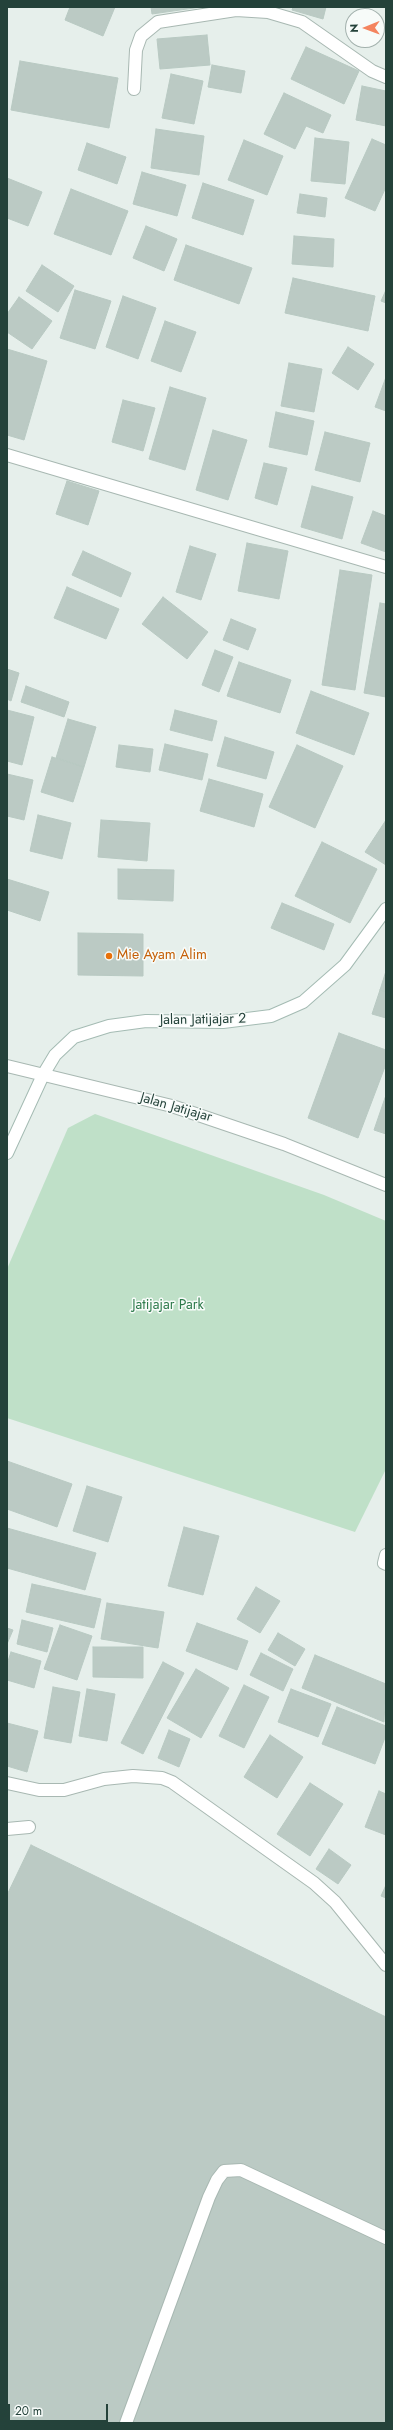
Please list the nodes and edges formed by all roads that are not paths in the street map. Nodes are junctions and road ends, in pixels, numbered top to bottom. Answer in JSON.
{"nodes":[{"id":1,"x":386,"y":77,"type":"edge"},
{"id":2,"x":134,"y":89,"type":"dead end"},
{"id":3,"x":7,"y":455,"type":"edge"},
{"id":4,"x":386,"y":567,"type":"edge"},
{"id":5,"x":386,"y":909,"type":"edge"},
{"id":6,"x":7,"y":1066,"type":"edge"},
{"id":7,"x":43,"y":1075,"type":"junction"},
{"id":8,"x":7,"y":1153,"type":"edge"},
{"id":9,"x":386,"y":1185,"type":"edge"},
{"id":10,"x":386,"y":1555,"type":"edge"},
{"id":11,"x":386,"y":1564,"type":"edge"},
{"id":12,"x":7,"y":1783,"type":"edge"},
{"id":13,"x":29,"y":1827,"type":"dead end"},
{"id":14,"x":7,"y":1829,"type":"edge"},
{"id":15,"x":386,"y":1965,"type":"edge"},
{"id":16,"x":386,"y":2238,"type":"edge"},
{"id":17,"x":126,"y":2423,"type":"edge"}],
"edges":[{"from":1,"to":2,"type":"street"},
{"from":3,"to":4,"type":"street"},
{"from":5,"to":7,"type":"street","name":"Jalan Jatijajar 2"},
{"from":6,"to":7,"type":"street","name":"Jalan Jatijajar"},
{"from":7,"to":8,"type":"street"},
{"from":7,"to":9,"type":"street","name":"Jalan Jatijajar"},
{"from":10,"to":11,"type":"street"},
{"from":12,"to":15,"type":"street"},
{"from":13,"to":14,"type":"street"},
{"from":16,"to":17,"type":"street"}]}
